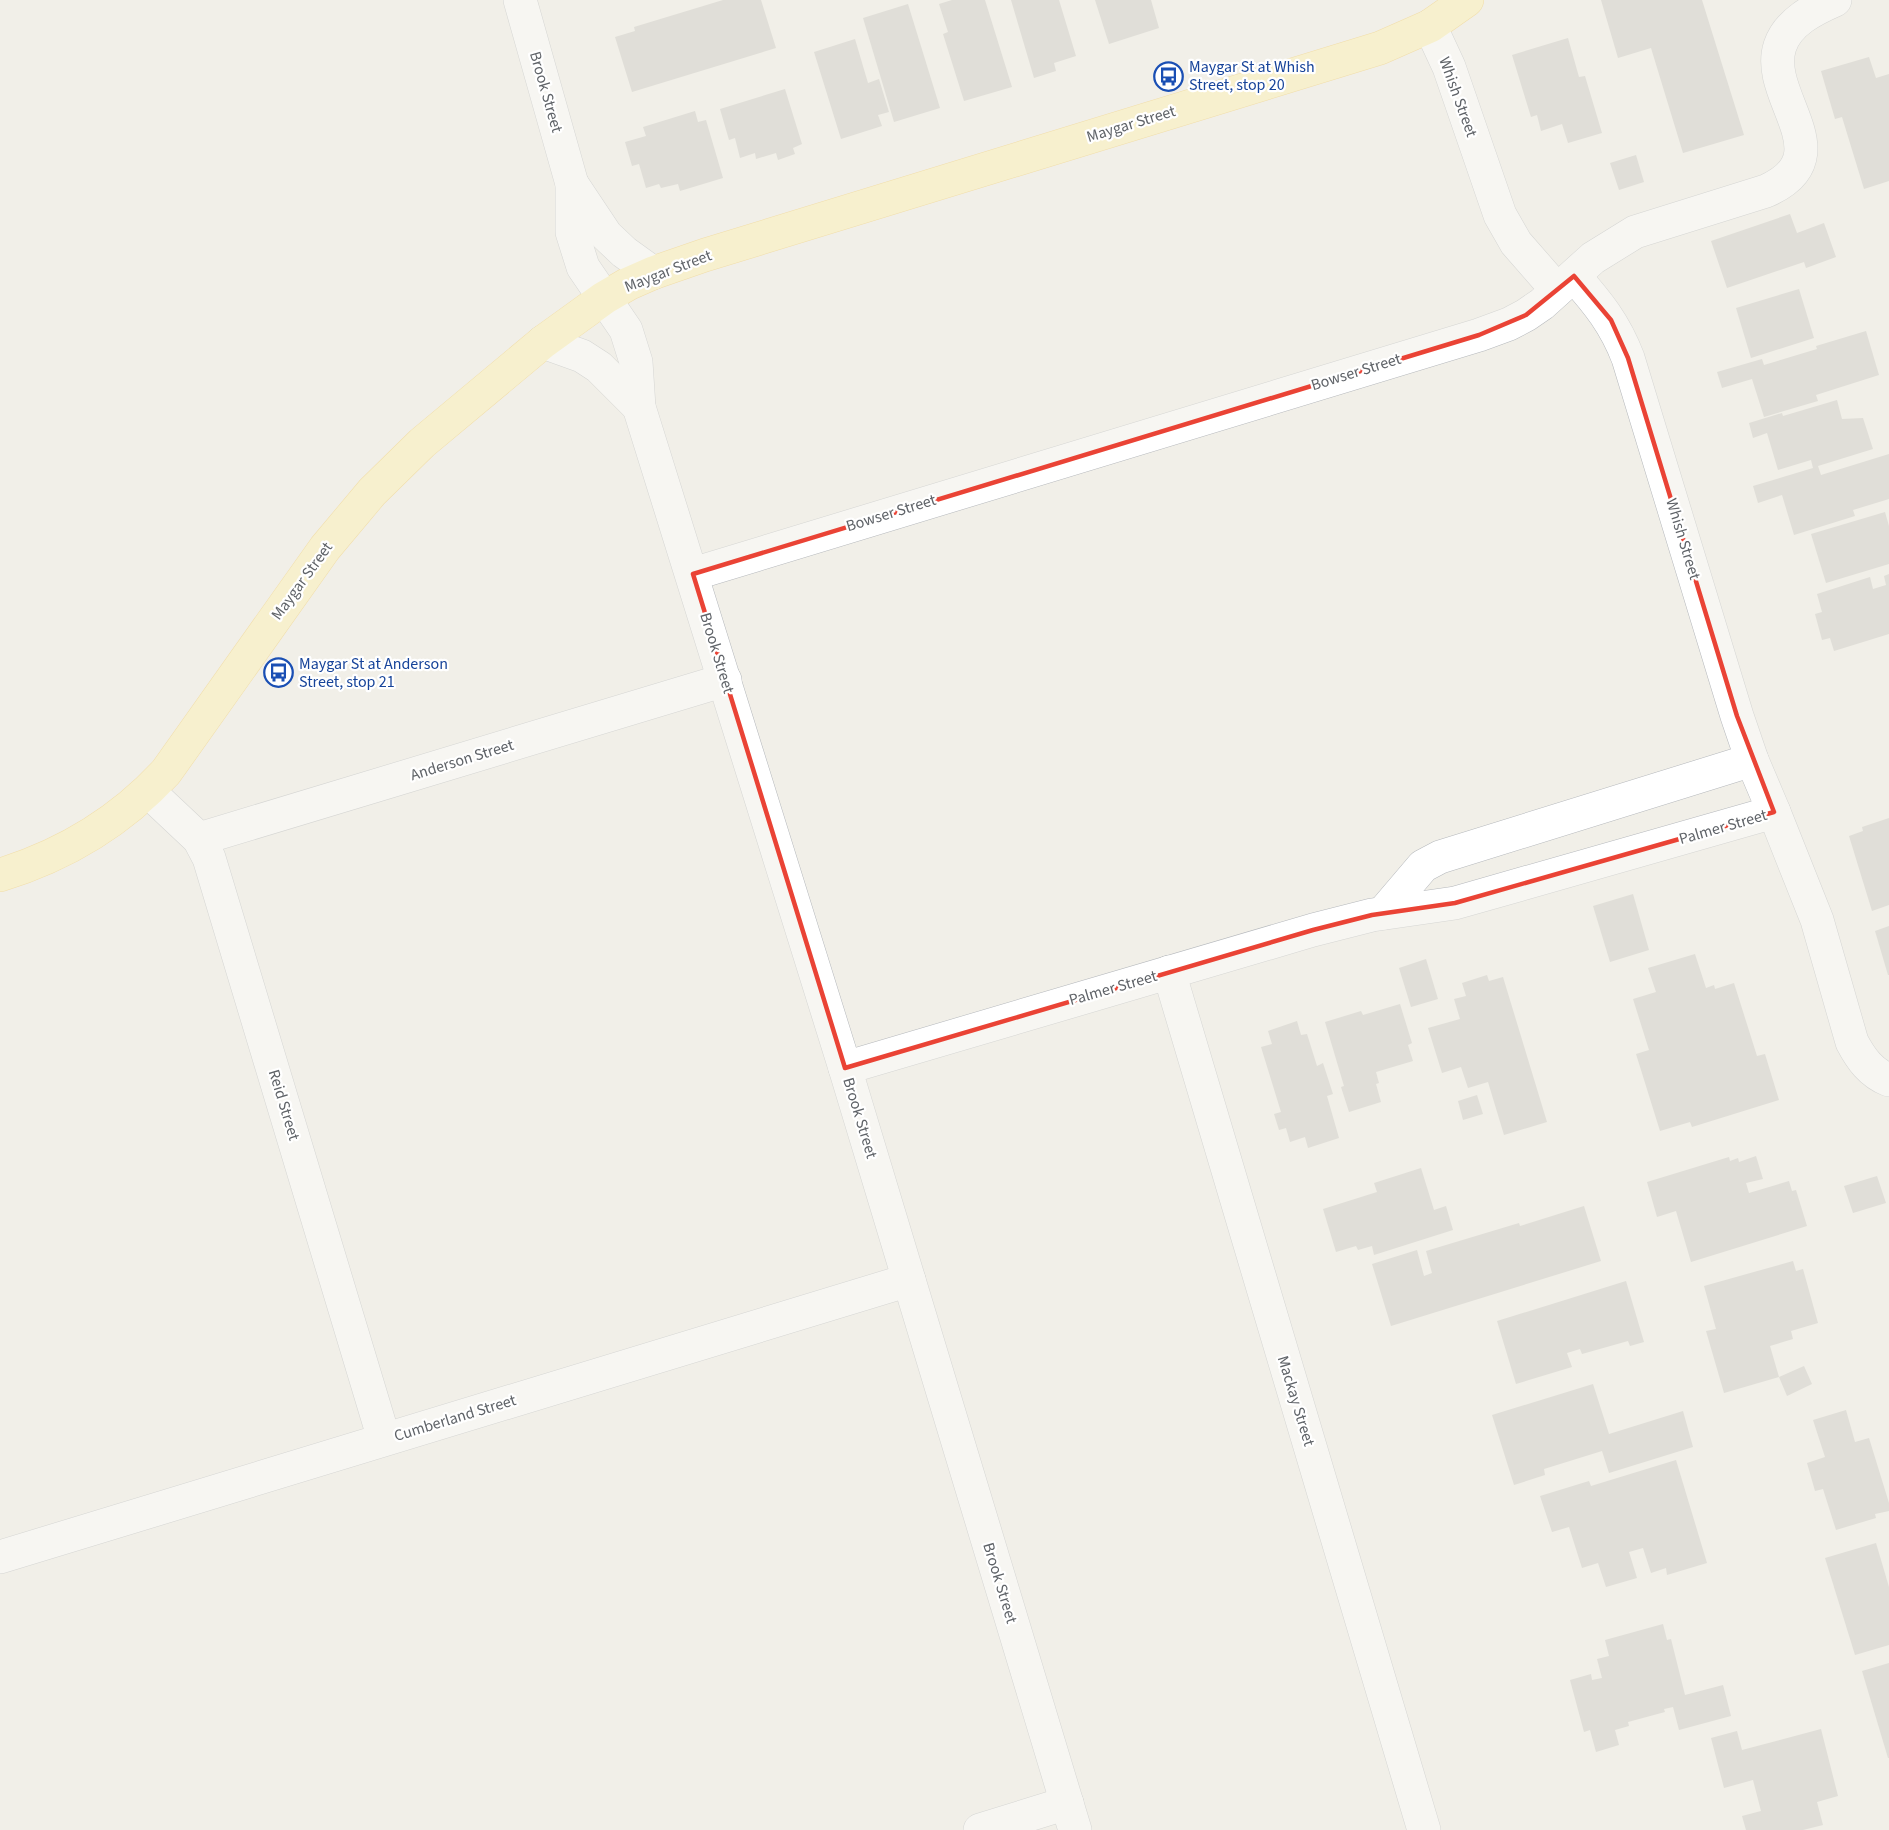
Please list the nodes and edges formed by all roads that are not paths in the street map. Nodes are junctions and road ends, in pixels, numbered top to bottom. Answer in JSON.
{"nodes":[{"id":1,"x":520,"y":0,"type":"edge"},
{"id":2,"x":1467,"y":0,"type":"edge"},
{"id":3,"x":1835,"y":0,"type":"edge"},
{"id":4,"x":1430,"y":26,"type":"junction"},
{"id":5,"x":573,"y":184,"type":"junction"},
{"id":6,"x":653,"y":273,"type":"junction"},
{"id":7,"x":1566,"y":283,"type":"junction"},
{"id":8,"x":604,"y":298,"type":"junction"},
{"id":9,"x":543,"y":342,"type":"junction"},
{"id":10,"x":639,"y":407,"type":"junction"},
{"id":11,"x":693,"y":574,"type":"junction"},
{"id":12,"x":725,"y":680,"type":"junction"},
{"id":13,"x":1752,"y":760,"type":"junction"},
{"id":14,"x":148,"y":791,"type":"junction"},
{"id":15,"x":1774,"y":812,"type":"junction"},
{"id":16,"x":199,"y":839,"type":"junction"},
{"id":17,"x":0,"y":875,"type":"edge"},
{"id":18,"x":1383,"y":913,"type":"junction"},
{"id":19,"x":1169,"y":972,"type":"junction"},
{"id":20,"x":845,"y":1068,"type":"junction"},
{"id":21,"x":1889,"y":1080,"type":"edge"},
{"id":22,"x":909,"y":1280,"type":"junction"},
{"id":23,"x":384,"y":1440,"type":"junction"},
{"id":24,"x":0,"y":1557,"type":"edge"},
{"id":25,"x":1071,"y":1816,"type":"edge"},
{"id":26,"x":980,"y":1830,"type":"edge"},
{"id":27,"x":1424,"y":1830,"type":"edge"}],
"edges":[{"from":1,"to":5,"type":"street","name":"Brook Street"},
{"from":2,"to":4,"type":"main road","name":"Maygar Street"},
{"from":3,"to":7,"type":"street","name":"Bowser Street"},
{"from":4,"to":6,"type":"main road","name":"Maygar Street"},
{"from":4,"to":7,"type":"street","name":"Whish Street"},
{"from":5,"to":6,"type":"street","name":"Brook Street"},
{"from":5,"to":8,"type":"street","name":"Brook Street"},
{"from":6,"to":8,"type":"main road","name":"Maygar Street"},
{"from":7,"to":11,"type":"street","name":"Bowser Street"},
{"from":7,"to":13,"type":"street","name":"Whish Street"},
{"from":8,"to":9,"type":"main road","name":"Maygar Street"},
{"from":8,"to":10,"type":"street","name":"Brook Street"},
{"from":9,"to":10,"type":"street","name":"Brook Street"},
{"from":9,"to":14,"type":"main road","name":"Maygar Street"},
{"from":10,"to":11,"type":"street","name":"Brook Street"},
{"from":11,"to":12,"type":"street","name":"Brook Street"},
{"from":12,"to":16,"type":"street","name":"Anderson Street"},
{"from":12,"to":20,"type":"street","name":"Brook Street"},
{"from":13,"to":15,"type":"street","name":"Whish Street"},
{"from":13,"to":18,"type":"street"},
{"from":14,"to":16,"type":"street","name":"Reid Street"},
{"from":14,"to":17,"type":"main road","name":"Maygar Street"},
{"from":15,"to":18,"type":"street","name":"Palmer Street"},
{"from":15,"to":21,"type":"street","name":"Palmer Street"},
{"from":16,"to":23,"type":"street","name":"Reid Street"},
{"from":18,"to":19,"type":"street","name":"Palmer Street"},
{"from":19,"to":20,"type":"street","name":"Palmer Street"},
{"from":19,"to":27,"type":"street","name":"Mackay Street"},
{"from":20,"to":22,"type":"street","name":"Brook Street"},
{"from":22,"to":23,"type":"street","name":"Cumberland Street"},
{"from":22,"to":25,"type":"street","name":"Brook Street"},
{"from":23,"to":24,"type":"street","name":"Cumberland Street"},
{"from":25,"to":26,"type":"street"}]}
